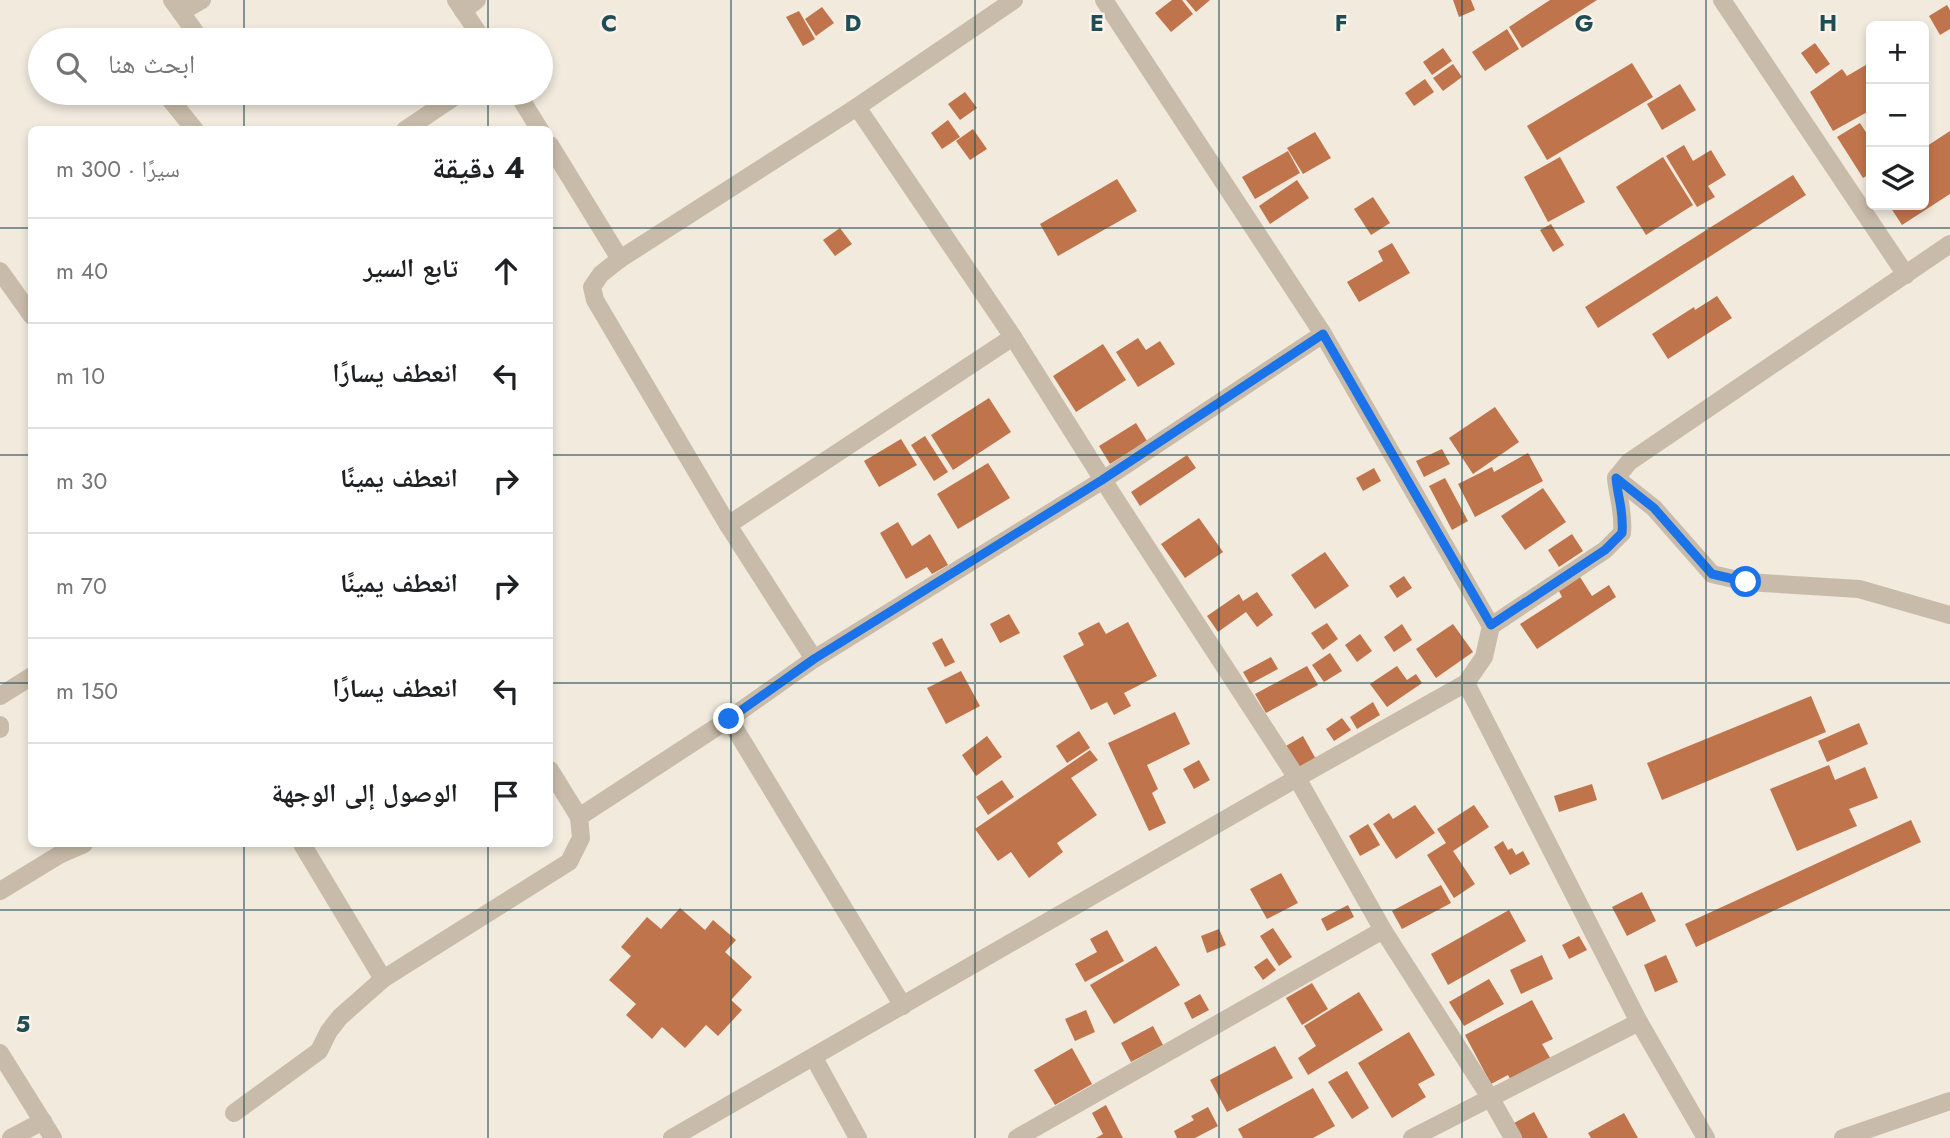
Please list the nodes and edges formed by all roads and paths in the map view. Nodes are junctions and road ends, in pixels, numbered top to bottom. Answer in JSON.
{"nodes":[{"id":1,"x":202,"y":0,"type":"edge"},
{"id":2,"x":1014,"y":0,"type":"edge"},
{"id":3,"x":1104,"y":0,"type":"edge"},
{"id":4,"x":1722,"y":0,"type":"edge"},
{"id":5,"x":465,"y":4,"type":"edge"},
{"id":6,"x":176,"y":6,"type":"edge"},
{"id":7,"x":192,"y":28,"type":"edge"},
{"id":8,"x":477,"y":28,"type":"edge"},
{"id":9,"x":175,"y":105,"type":"edge"},
{"id":10,"x":442,"y":105,"type":"edge"},
{"id":11,"x":524,"y":105,"type":"edge"},
{"id":12,"x":857,"y":107,"type":"junction"},
{"id":13,"x":192,"y":126,"type":"edge"},
{"id":14,"x":411,"y":126,"type":"edge"},
{"id":15,"x":538,"y":126,"type":"edge"},
{"id":16,"x":553,"y":150,"type":"edge"},
{"id":17,"x":1950,"y":244,"type":"edge"},
{"id":18,"x":620,"y":259,"type":"junction"},
{"id":19,"x":0,"y":271,"type":"edge"},
{"id":20,"x":1906,"y":275,"type":"junction"},
{"id":21,"x":28,"y":310,"type":"edge"},
{"id":22,"x":1323,"y":334,"type":"junction"},
{"id":23,"x":1013,"y":337,"type":"junction"},
{"id":24,"x":1616,"y":478,"type":"junction"},
{"id":25,"x":1102,"y":480,"type":"junction"},
{"id":26,"x":728,"y":525,"type":"junction"},
{"id":27,"x":1950,"y":615,"type":"edge"},
{"id":28,"x":1491,"y":625,"type":"junction"},
{"id":29,"x":814,"y":659,"type":"junction"},
{"id":30,"x":28,"y":678,"type":"edge"},
{"id":31,"x":1466,"y":683,"type":"junction"},
{"id":32,"x":0,"y":696,"type":"edge"},
{"id":33,"x":729,"y":719,"type":"junction"},
{"id":34,"x":553,"y":775,"type":"edge"},
{"id":35,"x":1297,"y":778,"type":"junction"},
{"id":36,"x":579,"y":817,"type":"junction"},
{"id":37,"x":77,"y":847,"type":"edge"},
{"id":38,"x":304,"y":847,"type":"edge"},
{"id":39,"x":0,"y":891,"type":"edge"},
{"id":40,"x":1382,"y":930,"type":"junction"},
{"id":41,"x":383,"y":979,"type":"junction"},
{"id":42,"x":903,"y":1006,"type":"junction"},
{"id":43,"x":1639,"y":1022,"type":"junction"},
{"id":44,"x":0,"y":1053,"type":"edge"},
{"id":45,"x":814,"y":1058,"type":"junction"},
{"id":46,"x":1950,"y":1090,"type":"edge"},
{"id":47,"x":1492,"y":1099,"type":"junction"},
{"id":48,"x":1942,"y":1104,"type":"edge"},
{"id":49,"x":234,"y":1113,"type":"dead end"},
{"id":50,"x":43,"y":1121,"type":"junction"},
{"id":51,"x":700,"y":1121,"type":"junction"},
{"id":52,"x":11,"y":1138,"type":"edge"},
{"id":53,"x":53,"y":1138,"type":"edge"},
{"id":54,"x":672,"y":1138,"type":"edge"},
{"id":55,"x":708,"y":1138,"type":"edge"},
{"id":56,"x":858,"y":1138,"type":"edge"},
{"id":57,"x":1017,"y":1138,"type":"edge"},
{"id":58,"x":1412,"y":1138,"type":"edge"},
{"id":59,"x":1513,"y":1138,"type":"edge"},
{"id":60,"x":1706,"y":1138,"type":"edge"},
{"id":61,"x":1843,"y":1138,"type":"edge"}],
"edges":[{"from":1,"to":6,"type":"street"},
{"from":2,"to":12,"type":"street"},
{"from":3,"to":22,"type":"street"},
{"from":4,"to":20,"type":"street"},
{"from":5,"to":8,"type":"street"},
{"from":6,"to":7,"type":"street"},
{"from":9,"to":13,"type":"street"},
{"from":10,"to":14,"type":"street"},
{"from":11,"to":15,"type":"street"},
{"from":12,"to":18,"type":"street"},
{"from":12,"to":23,"type":"street"},
{"from":16,"to":18,"type":"street"},
{"from":17,"to":20,"type":"street"},
{"from":18,"to":26,"type":"street"},
{"from":19,"to":21,"type":"street"},
{"from":20,"to":24,"type":"street"},
{"from":22,"to":25,"type":"street"},
{"from":22,"to":28,"type":"street"},
{"from":23,"to":25,"type":"street"},
{"from":23,"to":26,"type":"street"},
{"from":24,"to":27,"type":"street"},
{"from":24,"to":28,"type":"street"},
{"from":25,"to":29,"type":"street"},
{"from":25,"to":35,"type":"street"},
{"from":26,"to":29,"type":"street"},
{"from":28,"to":31,"type":"street"},
{"from":29,"to":33,"type":"street"},
{"from":30,"to":32,"type":"street"},
{"from":31,"to":35,"type":"street"},
{"from":31,"to":43,"type":"street"},
{"from":33,"to":36,"type":"street"},
{"from":33,"to":42,"type":"street"},
{"from":34,"to":36,"type":"street"},
{"from":35,"to":40,"type":"street"},
{"from":35,"to":42,"type":"street"},
{"from":36,"to":41,"type":"street"},
{"from":37,"to":39,"type":"street"},
{"from":38,"to":41,"type":"street"},
{"from":40,"to":47,"type":"street"},
{"from":40,"to":57,"type":"street"},
{"from":41,"to":49,"type":"street"},
{"from":42,"to":45,"type":"street"},
{"from":43,"to":47,"type":"street"},
{"from":43,"to":60,"type":"street"},
{"from":44,"to":50,"type":"street"},
{"from":45,"to":51,"type":"street"},
{"from":45,"to":56,"type":"street"},
{"from":46,"to":48,"type":"street"},
{"from":47,"to":58,"type":"street"},
{"from":47,"to":59,"type":"street"},
{"from":48,"to":61,"type":"street"},
{"from":50,"to":52,"type":"street"},
{"from":50,"to":53,"type":"street"},
{"from":51,"to":54,"type":"street"},
{"from":51,"to":55,"type":"street"}]}
